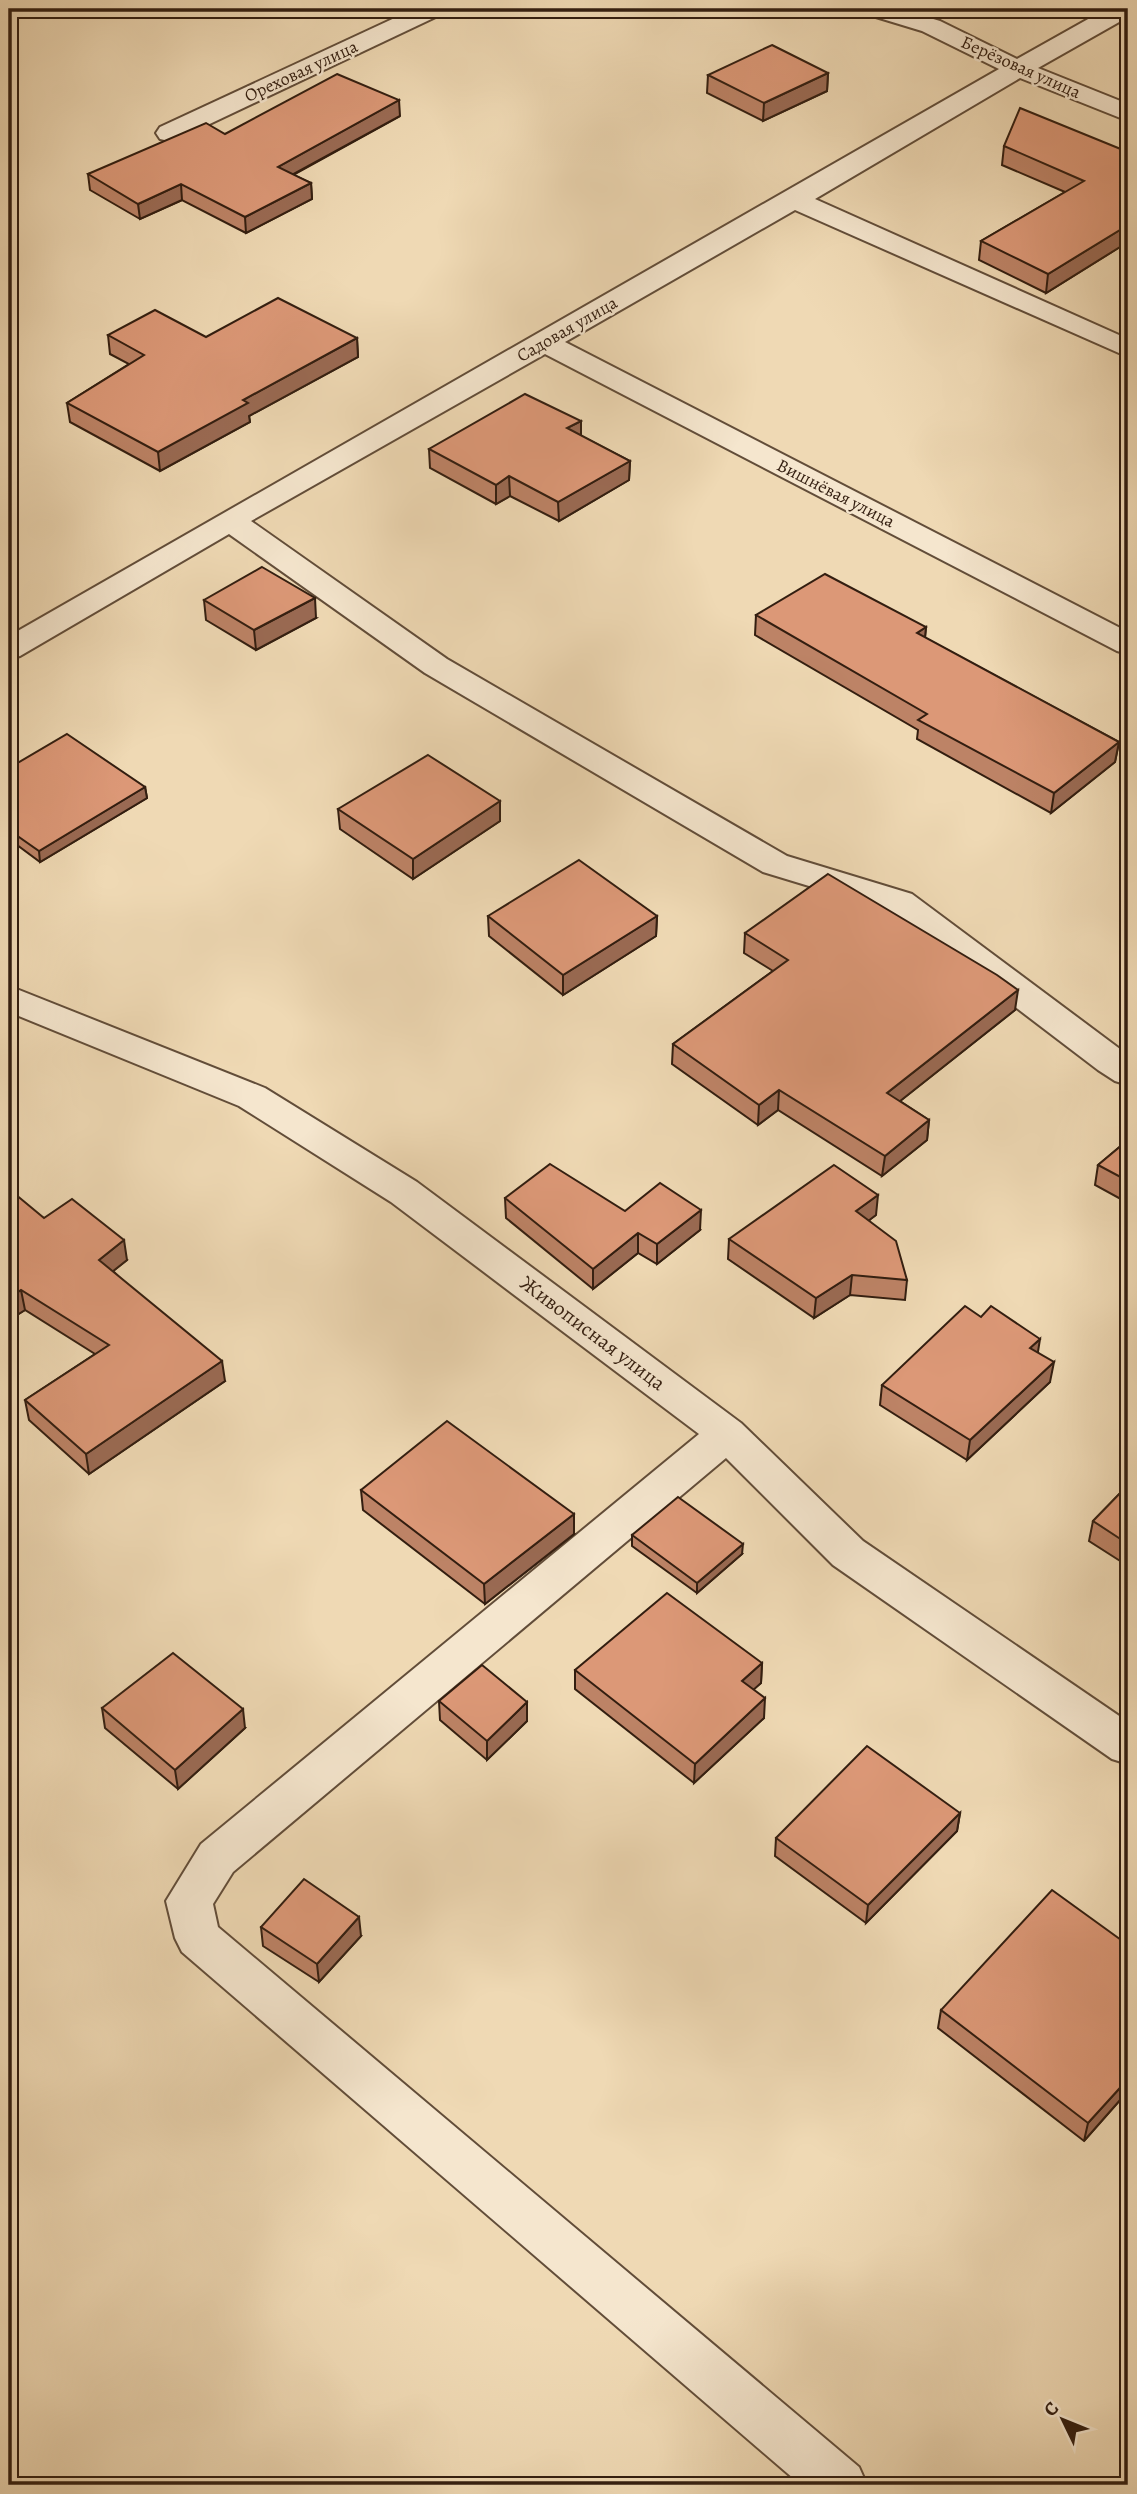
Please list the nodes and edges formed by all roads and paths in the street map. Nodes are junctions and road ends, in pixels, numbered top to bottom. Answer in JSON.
{"nodes":[{"id":1,"x":433,"y":9,"type":"edge"},
{"id":2,"x":875,"y":9,"type":"edge"},
{"id":3,"x":1124,"y":9,"type":"edge"},
{"id":4,"x":1016,"y":68,"type":"junction"},
{"id":5,"x":1128,"y":113,"type":"edge"},
{"id":6,"x":169,"y":133,"type":"dead end"},
{"id":7,"x":794,"y":200,"type":"junction"},
{"id":8,"x":544,"y":342,"type":"junction"},
{"id":9,"x":1128,"y":349,"type":"edge"},
{"id":10,"x":229,"y":520,"type":"junction"},
{"id":11,"x":1128,"y":644,"type":"edge"},
{"id":12,"x":9,"y":649,"type":"edge"},
{"id":13,"x":9,"y":998,"type":"edge"},
{"id":14,"x":1128,"y":1072,"type":"edge"},
{"id":15,"x":727,"y":1434,"type":"junction"},
{"id":16,"x":1128,"y":1746,"type":"edge"},
{"id":17,"x":841,"y":2485,"type":"edge"}],
"edges":[{"from":1,"to":6,"type":"street","name":"Ореховая улица"},
{"from":2,"to":4,"type":"street","name":"Берёзовая улица"},
{"from":3,"to":4,"type":"street","name":"Садовая улица"},
{"from":4,"to":5,"type":"street","name":"Берёзовая улица"},
{"from":4,"to":7,"type":"street","name":"Садовая улица"},
{"from":7,"to":8,"type":"street","name":"Садовая улица"},
{"from":7,"to":9,"type":"street"},
{"from":8,"to":10,"type":"street","name":"Садовая улица"},
{"from":8,"to":11,"type":"street","name":"Вишнёвая улица"},
{"from":10,"to":12,"type":"street","name":"Садовая улица"},
{"from":10,"to":14,"type":"street"},
{"from":13,"to":15,"type":"street","name":"Живописная улица"},
{"from":15,"to":16,"type":"street","name":"Живописная улица"},
{"from":15,"to":17,"type":"street"}]}
